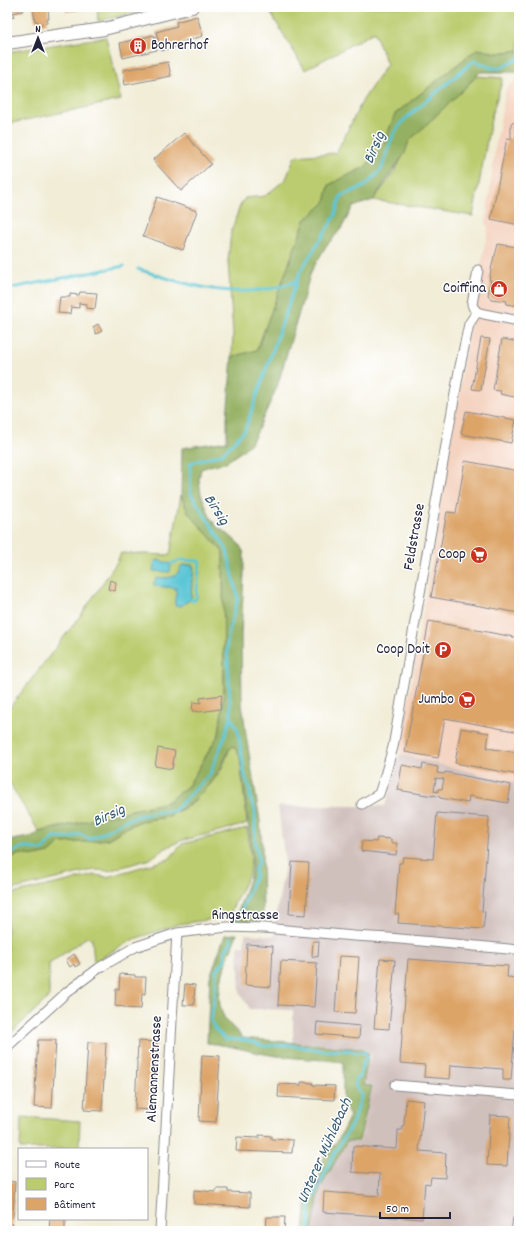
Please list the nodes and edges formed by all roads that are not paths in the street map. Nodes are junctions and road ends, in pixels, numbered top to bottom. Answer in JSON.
{"nodes":[{"id":1,"x":192,"y":7,"type":"edge"},
{"id":2,"x":7,"y":43,"type":"edge"},
{"id":3,"x":478,"y":270,"type":"dead end"},
{"id":4,"x":477,"y":312,"type":"junction"},
{"id":5,"x":519,"y":321,"type":"edge"},
{"id":6,"x":362,"y":804,"type":"dead end"},
{"id":7,"x":177,"y":932,"type":"junction"},
{"id":8,"x":519,"y":950,"type":"edge"},
{"id":9,"x":7,"y":1047,"type":"edge"},
{"id":10,"x":395,"y":1085,"type":"dead end"},
{"id":11,"x":519,"y":1096,"type":"edge"},
{"id":12,"x":519,"y":1221,"type":"edge"},
{"id":13,"x":160,"y":1231,"type":"edge"},
{"id":14,"x":518,"y":1231,"type":"edge"}],
"edges":[{"from":1,"to":2,"type":"main road"},
{"from":3,"to":4,"type":"street"},
{"from":4,"to":5,"type":"street"},
{"from":4,"to":6,"type":"street","name":"Feldstrasse"},
{"from":7,"to":8,"type":"street","name":"Ringstrasse"},
{"from":7,"to":9,"type":"street","name":"Ringstrasse"},
{"from":7,"to":13,"type":"street","name":"Alemannenstrasse"},
{"from":10,"to":11,"type":"street"},
{"from":12,"to":14,"type":"main road"}]}
